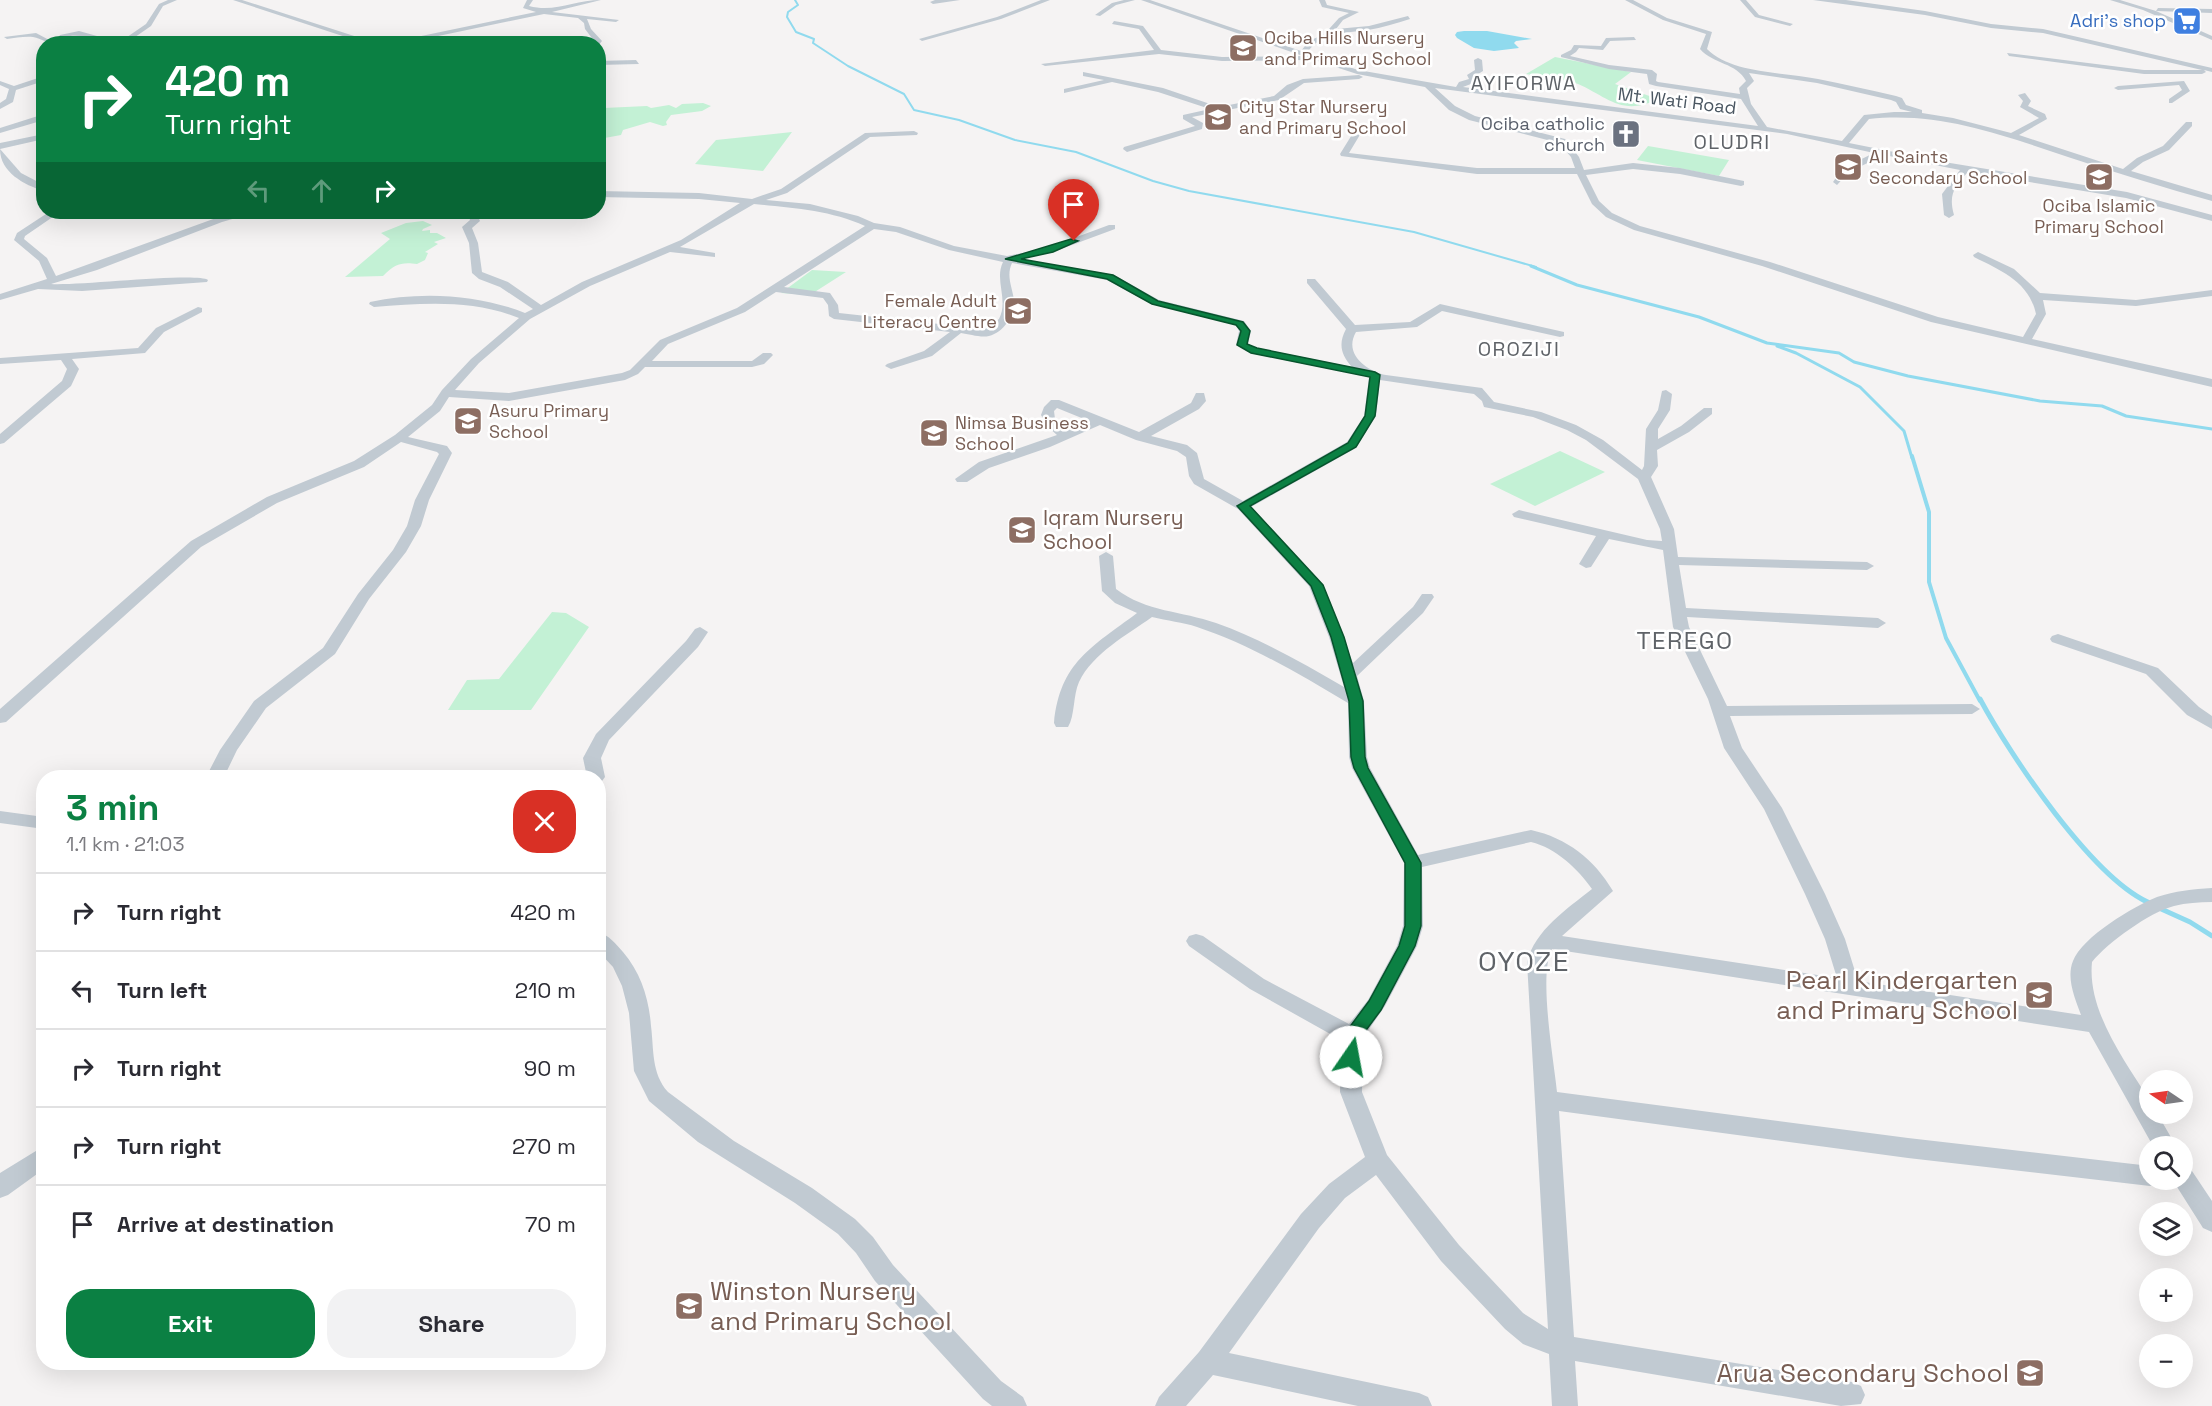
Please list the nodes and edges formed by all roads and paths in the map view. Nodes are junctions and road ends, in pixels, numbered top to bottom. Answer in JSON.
{"nodes":[{"id":1,"x":174,"y":0,"type":"edge"},
{"id":2,"x":237,"y":0,"type":"edge"},
{"id":3,"x":530,"y":0,"type":"edge"},
{"id":4,"x":598,"y":0,"type":"edge"},
{"id":5,"x":957,"y":0,"type":"edge"},
{"id":6,"x":1047,"y":0,"type":"edge"},
{"id":7,"x":1132,"y":0,"type":"edge"},
{"id":8,"x":1144,"y":0,"type":"edge"},
{"id":9,"x":1322,"y":0,"type":"edge"},
{"id":10,"x":1628,"y":0,"type":"edge"},
{"id":11,"x":1743,"y":0,"type":"edge"},
{"id":12,"x":1816,"y":0,"type":"edge"},
{"id":13,"x":1834,"y":0,"type":"edge"},
{"id":14,"x":2113,"y":0,"type":"edge"},
{"id":15,"x":933,"y":2,"type":"dead end"},
{"id":16,"x":2145,"y":9,"type":"junction"},
{"id":17,"x":2212,"y":11,"type":"edge"},
{"id":18,"x":545,"y":13,"type":"junction"},
{"id":19,"x":1098,"y":15,"type":"dead end"},
{"id":20,"x":580,"y":16,"type":"junction"},
{"id":21,"x":1408,"y":18,"type":"dead end"},
{"id":22,"x":616,"y":20,"type":"dead end"},
{"id":23,"x":1114,"y":23,"type":"dead end"},
{"id":24,"x":1790,"y":24,"type":"dead end"},
{"id":25,"x":1328,"y":34,"type":"junction"},
{"id":26,"x":38,"y":36,"type":"edge"},
{"id":27,"x":62,"y":36,"type":"edge"},
{"id":28,"x":93,"y":36,"type":"edge"},
{"id":29,"x":132,"y":36,"type":"edge"},
{"id":30,"x":351,"y":36,"type":"edge"},
{"id":31,"x":427,"y":36,"type":"edge"},
{"id":32,"x":594,"y":36,"type":"edge"},
{"id":33,"x":7,"y":37,"type":"dead end"},
{"id":34,"x":2212,"y":38,"type":"edge"},
{"id":35,"x":922,"y":39,"type":"dead end"},
{"id":36,"x":1634,"y":39,"type":"dead end"},
{"id":37,"x":1159,"y":52,"type":"junction"},
{"id":38,"x":1303,"y":53,"type":"junction"},
{"id":39,"x":2010,"y":54,"type":"dead end"},
{"id":40,"x":1315,"y":58,"type":"junction"},
{"id":41,"x":1478,"y":60,"type":"dead end"},
{"id":42,"x":636,"y":62,"type":"dead end"},
{"id":43,"x":606,"y":63,"type":"edge"},
{"id":44,"x":1045,"y":64,"type":"dead end"},
{"id":45,"x":1743,"y":70,"type":"junction"},
{"id":46,"x":2212,"y":71,"type":"edge"},
{"id":47,"x":1086,"y":74,"type":"dead end"},
{"id":48,"x":2186,"y":74,"type":"junction"},
{"id":49,"x":1372,"y":76,"type":"junction"},
{"id":50,"x":1116,"y":80,"type":"junction"},
{"id":51,"x":36,"y":81,"type":"edge"},
{"id":52,"x":0,"y":82,"type":"edge"},
{"id":53,"x":2181,"y":83,"type":"junction"},
{"id":54,"x":1427,"y":85,"type":"junction"},
{"id":55,"x":2118,"y":88,"type":"dead end"},
{"id":56,"x":13,"y":89,"type":"junction"},
{"id":57,"x":1458,"y":89,"type":"junction"},
{"id":58,"x":1067,"y":92,"type":"dead end"},
{"id":59,"x":2022,"y":95,"type":"dead end"},
{"id":60,"x":1744,"y":97,"type":"junction"},
{"id":61,"x":2172,"y":101,"type":"dead end"},
{"id":62,"x":0,"y":107,"type":"edge"},
{"id":63,"x":1217,"y":108,"type":"junction"},
{"id":64,"x":36,"y":116,"type":"edge"},
{"id":65,"x":1932,"y":117,"type":"junction"},
{"id":66,"x":11,"y":118,"type":"dead end"},
{"id":67,"x":36,"y":119,"type":"edge"},
{"id":68,"x":2189,"y":124,"type":"dead end"},
{"id":69,"x":1764,"y":128,"type":"junction"},
{"id":70,"x":1354,"y":129,"type":"dead end"},
{"id":71,"x":0,"y":131,"type":"edge"},
{"id":72,"x":914,"y":133,"type":"dead end"},
{"id":73,"x":2011,"y":136,"type":"junction"},
{"id":74,"x":36,"y":138,"type":"edge"},
{"id":75,"x":1845,"y":142,"type":"junction"},
{"id":76,"x":0,"y":146,"type":"edge"},
{"id":77,"x":1127,"y":149,"type":"dead end"},
{"id":78,"x":1885,"y":151,"type":"junction"},
{"id":79,"x":0,"y":152,"type":"edge"},
{"id":80,"x":1966,"y":169,"type":"junction"},
{"id":81,"x":1581,"y":172,"type":"junction"},
{"id":82,"x":2125,"y":172,"type":"junction"},
{"id":83,"x":1837,"y":182,"type":"dead end"},
{"id":84,"x":1741,"y":183,"type":"dead end"},
{"id":85,"x":36,"y":186,"type":"edge"},
{"id":86,"x":606,"y":194,"type":"edge"},
{"id":87,"x":2212,"y":198,"type":"edge"},
{"id":88,"x":752,"y":201,"type":"junction"},
{"id":89,"x":1949,"y":215,"type":"dead end"},
{"id":90,"x":2212,"y":218,"type":"edge"},
{"id":91,"x":43,"y":219,"type":"edge"},
{"id":92,"x":223,"y":219,"type":"edge"},
{"id":93,"x":474,"y":219,"type":"edge"},
{"id":94,"x":872,"y":226,"type":"junction"},
{"id":95,"x":1112,"y":227,"type":"dead end"},
{"id":96,"x":671,"y":249,"type":"junction"},
{"id":97,"x":711,"y":255,"type":"dead end"},
{"id":98,"x":1978,"y":255,"type":"dead end"},
{"id":99,"x":1009,"y":259,"type":"junction"},
{"id":100,"x":52,"y":280,"type":"junction"},
{"id":101,"x":203,"y":280,"type":"dead end"},
{"id":102,"x":1311,"y":281,"type":"dead end"},
{"id":103,"x":35,"y":286,"type":"junction"},
{"id":104,"x":776,"y":289,"type":"junction"},
{"id":105,"x":2212,"y":293,"type":"edge"},
{"id":106,"x":2037,"y":296,"type":"junction"},
{"id":107,"x":0,"y":297,"type":"edge"},
{"id":108,"x":374,"y":304,"type":"dead end"},
{"id":109,"x":539,"y":309,"type":"junction"},
{"id":110,"x":198,"y":310,"type":"dead end"},
{"id":111,"x":526,"y":317,"type":"junction"},
{"id":112,"x":959,"y":329,"type":"junction"},
{"id":113,"x":1352,"y":329,"type":"junction"},
{"id":114,"x":1560,"y":334,"type":"dead end"},
{"id":115,"x":2025,"y":342,"type":"junction"},
{"id":116,"x":767,"y":355,"type":"dead end"},
{"id":117,"x":65,"y":357,"type":"junction"},
{"id":118,"x":0,"y":361,"type":"edge"},
{"id":119,"x":642,"y":364,"type":"junction"},
{"id":120,"x":891,"y":366,"type":"dead end"},
{"id":121,"x":1375,"y":375,"type":"junction"},
{"id":122,"x":2212,"y":383,"type":"edge"},
{"id":123,"x":446,"y":393,"type":"junction"},
{"id":124,"x":1666,"y":394,"type":"dead end"},
{"id":125,"x":1200,"y":396,"type":"dead end"},
{"id":126,"x":1708,"y":411,"type":"dead end"},
{"id":127,"x":1101,"y":420,"type":"junction"},
{"id":128,"x":1064,"y":434,"type":"junction"},
{"id":129,"x":1140,"y":437,"type":"junction"},
{"id":130,"x":399,"y":438,"type":"junction"},
{"id":131,"x":0,"y":440,"type":"edge"},
{"id":132,"x":1651,"y":448,"type":"junction"},
{"id":133,"x":1644,"y":477,"type":"junction"},
{"id":134,"x":962,"y":479,"type":"dead end"},
{"id":135,"x":1243,"y":506,"type":"junction"},
{"id":136,"x":1519,"y":514,"type":"dead end"},
{"id":137,"x":1605,"y":534,"type":"junction"},
{"id":138,"x":1672,"y":554,"type":"junction"},
{"id":139,"x":1106,"y":556,"type":"dead end"},
{"id":140,"x":1586,"y":564,"type":"dead end"},
{"id":141,"x":1867,"y":566,"type":"dead end"},
{"id":142,"x":1427,"y":597,"type":"dead end"},
{"id":143,"x":1678,"y":612,"type":"junction"},
{"id":144,"x":1148,"y":613,"type":"junction"},
{"id":145,"x":1878,"y":623,"type":"dead end"},
{"id":146,"x":700,"y":632,"type":"dead end"},
{"id":147,"x":2058,"y":639,"type":"dead end"},
{"id":148,"x":1350,"y":674,"type":"junction"},
{"id":149,"x":1356,"y":701,"type":"junction"},
{"id":150,"x":1972,"y":709,"type":"dead end"},
{"id":151,"x":1720,"y":711,"type":"junction"},
{"id":152,"x":0,"y":718,"type":"edge"},
{"id":153,"x":1062,"y":723,"type":"dead end"},
{"id":154,"x":2212,"y":724,"type":"edge"},
{"id":155,"x":219,"y":770,"type":"edge"},
{"id":156,"x":594,"y":770,"type":"edge"},
{"id":157,"x":0,"y":817,"type":"edge"},
{"id":158,"x":36,"y":822,"type":"edge"},
{"id":159,"x":1413,"y":863,"type":"junction"},
{"id":160,"x":2212,"y":895,"type":"edge"},
{"id":161,"x":1548,"y":940,"type":"junction"},
{"id":162,"x":1197,"y":941,"type":"dead end"},
{"id":163,"x":606,"y":945,"type":"edge"},
{"id":164,"x":1850,"y":987,"type":"junction"},
{"id":165,"x":2094,"y":1025,"type":"junction"},
{"id":166,"x":1352,"y":1036,"type":"junction"},
{"id":167,"x":1547,"y":1100,"type":"junction"},
{"id":168,"x":2159,"y":1136,"type":"edge"},
{"id":169,"x":1378,"y":1160,"type":"junction"},
{"id":170,"x":36,"y":1161,"type":"edge"},
{"id":171,"x":2139,"y":1175,"type":"edge"},
{"id":172,"x":0,"y":1188,"type":"edge"},
{"id":173,"x":2190,"y":1190,"type":"edge"},
{"id":174,"x":2212,"y":1221,"type":"edge"},
{"id":175,"x":1563,"y":1347,"type":"junction"},
{"id":176,"x":1208,"y":1361,"type":"junction"},
{"id":177,"x":1852,"y":1395,"type":"dead end"},
{"id":178,"x":1014,"y":1406,"type":"edge"},
{"id":179,"x":1168,"y":1406,"type":"edge"},
{"id":180,"x":1419,"y":1406,"type":"edge"},
{"id":181,"x":1565,"y":1406,"type":"edge"}],
"edges":[{"from":1,"to":29,"type":"street"},
{"from":2,"to":30,"type":"street"},
{"from":3,"to":18,"type":"street"},
{"from":4,"to":18,"type":"street"},
{"from":5,"to":15,"type":"street"},
{"from":6,"to":35,"type":"street"},
{"from":7,"to":19,"type":"street"},
{"from":8,"to":38,"type":"street","name":"Mt. Wati Road"},
{"from":9,"to":25,"type":"street"},
{"from":10,"to":45,"type":"street"},
{"from":11,"to":24,"type":"street"},
{"from":12,"to":13,"type":"street"},
{"from":13,"to":46,"type":"street"},
{"from":14,"to":16,"type":"street"},
{"from":16,"to":17,"type":"street"},
{"from":16,"to":34,"type":"street"},
{"from":18,"to":20,"type":"street"},
{"from":18,"to":31,"type":"street"},
{"from":20,"to":22,"type":"street"},
{"from":20,"to":32,"type":"street"},
{"from":21,"to":25,"type":"street"},
{"from":23,"to":37,"type":"street"},
{"from":25,"to":38,"type":"street"},
{"from":26,"to":33,"type":"street"},
{"from":27,"to":28,"type":"street"},
{"from":36,"to":60,"type":"street"},
{"from":37,"to":40,"type":"street"},
{"from":37,"to":44,"type":"street"},
{"from":38,"to":40,"type":"street","name":"Mt. Wati Road"},
{"from":39,"to":48,"type":"street"},
{"from":40,"to":49,"type":"street","name":"Mt. Wati Road"},
{"from":41,"to":57,"type":"street"},
{"from":42,"to":43,"type":"street"},
{"from":45,"to":60,"type":"street"},
{"from":45,"to":65,"type":"street"},
{"from":46,"to":48,"type":"street"},
{"from":47,"to":50,"type":"street"},
{"from":48,"to":53,"type":"street"},
{"from":49,"to":54,"type":"street","name":"Mt. Wati Road"},
{"from":49,"to":63,"type":"street"},
{"from":50,"to":58,"type":"street"},
{"from":50,"to":63,"type":"street"},
{"from":51,"to":56,"type":"street"},
{"from":52,"to":56,"type":"street"},
{"from":53,"to":55,"type":"street"},
{"from":53,"to":61,"type":"street"},
{"from":54,"to":57,"type":"street","name":"Mt. Wati Road"},
{"from":54,"to":81,"type":"street"},
{"from":56,"to":62,"type":"street"},
{"from":57,"to":69,"type":"street","name":"Mt. Wati Road"},
{"from":59,"to":73,"type":"street"},
{"from":60,"to":69,"type":"street"},
{"from":63,"to":77,"type":"street"},
{"from":64,"to":66,"type":"street"},
{"from":65,"to":73,"type":"street"},
{"from":65,"to":75,"type":"street"},
{"from":67,"to":71,"type":"street"},
{"from":68,"to":82,"type":"street"},
{"from":69,"to":75,"type":"street","name":"Mt. Wati Road"},
{"from":70,"to":81,"type":"street"},
{"from":72,"to":88,"type":"street"},
{"from":73,"to":82,"type":"street"},
{"from":74,"to":76,"type":"street"},
{"from":75,"to":78,"type":"street","name":"Mt. Wati Road"},
{"from":78,"to":80,"type":"street","name":"Mt. Wati Road"},
{"from":78,"to":83,"type":"street"},
{"from":79,"to":85,"type":"street"},
{"from":80,"to":89,"type":"street"},
{"from":80,"to":90,"type":"street","name":"Mt. Wati Road"},
{"from":81,"to":84,"type":"street"},
{"from":81,"to":115,"type":"street"},
{"from":82,"to":87,"type":"street"},
{"from":86,"to":88,"type":"street"},
{"from":88,"to":94,"type":"street"},
{"from":88,"to":96,"type":"street"},
{"from":91,"to":100,"type":"street"},
{"from":92,"to":100,"type":"street"},
{"from":93,"to":109,"type":"street"},
{"from":94,"to":99,"type":"street"},
{"from":94,"to":104,"type":"street"},
{"from":95,"to":99,"type":"street"},
{"from":96,"to":97,"type":"street"},
{"from":96,"to":109,"type":"street"},
{"from":98,"to":106,"type":"street"},
{"from":99,"to":112,"type":"street"},
{"from":99,"to":121,"type":"street"},
{"from":100,"to":103,"type":"street"},
{"from":101,"to":103,"type":"street"},
{"from":102,"to":113,"type":"street"},
{"from":103,"to":107,"type":"street"},
{"from":104,"to":112,"type":"street"},
{"from":104,"to":119,"type":"street"},
{"from":105,"to":106,"type":"street"},
{"from":106,"to":115,"type":"street"},
{"from":108,"to":111,"type":"street"},
{"from":109,"to":111,"type":"street"},
{"from":110,"to":117,"type":"street"},
{"from":111,"to":123,"type":"street"},
{"from":112,"to":120,"type":"street"},
{"from":113,"to":114,"type":"street"},
{"from":113,"to":121,"type":"street"},
{"from":115,"to":122,"type":"street"},
{"from":116,"to":119,"type":"street"},
{"from":117,"to":118,"type":"street"},
{"from":117,"to":131,"type":"street"},
{"from":119,"to":123,"type":"street"},
{"from":121,"to":133,"type":"street"},
{"from":121,"to":135,"type":"street"},
{"from":123,"to":130,"type":"street"},
{"from":124,"to":132,"type":"street"},
{"from":125,"to":129,"type":"street"},
{"from":126,"to":132,"type":"street"},
{"from":127,"to":128,"type":"street"},
{"from":127,"to":128,"type":"street"},
{"from":127,"to":129,"type":"street"},
{"from":128,"to":134,"type":"street"},
{"from":129,"to":135,"type":"street"},
{"from":130,"to":152,"type":"street"},
{"from":130,"to":155,"type":"street"},
{"from":132,"to":133,"type":"street"},
{"from":133,"to":138,"type":"street"},
{"from":135,"to":148,"type":"street"},
{"from":136,"to":137,"type":"street"},
{"from":137,"to":138,"type":"street"},
{"from":137,"to":140,"type":"street"},
{"from":138,"to":141,"type":"street"},
{"from":138,"to":143,"type":"street"},
{"from":139,"to":144,"type":"street"},
{"from":142,"to":148,"type":"street"},
{"from":143,"to":145,"type":"street"},
{"from":143,"to":151,"type":"street"},
{"from":144,"to":149,"type":"street"},
{"from":144,"to":153,"type":"street"},
{"from":146,"to":156,"type":"street"},
{"from":147,"to":154,"type":"street"},
{"from":148,"to":149,"type":"street"},
{"from":149,"to":159,"type":"street"},
{"from":150,"to":151,"type":"street"},
{"from":151,"to":164,"type":"street"},
{"from":157,"to":158,"type":"street"},
{"from":159,"to":161,"type":"street"},
{"from":159,"to":166,"type":"street"},
{"from":160,"to":165,"type":"street"},
{"from":161,"to":164,"type":"street"},
{"from":161,"to":167,"type":"street"},
{"from":162,"to":166,"type":"street"},
{"from":163,"to":178,"type":"street"},
{"from":164,"to":165,"type":"street"},
{"from":165,"to":168,"type":"street"},
{"from":166,"to":169,"type":"street"},
{"from":167,"to":171,"type":"street"},
{"from":167,"to":175,"type":"street"},
{"from":169,"to":175,"type":"street"},
{"from":169,"to":176,"type":"street"},
{"from":170,"to":172,"type":"street"},
{"from":173,"to":174,"type":"street"},
{"from":175,"to":177,"type":"street"},
{"from":175,"to":181,"type":"street"},
{"from":176,"to":179,"type":"street"},
{"from":176,"to":180,"type":"street"}]}
